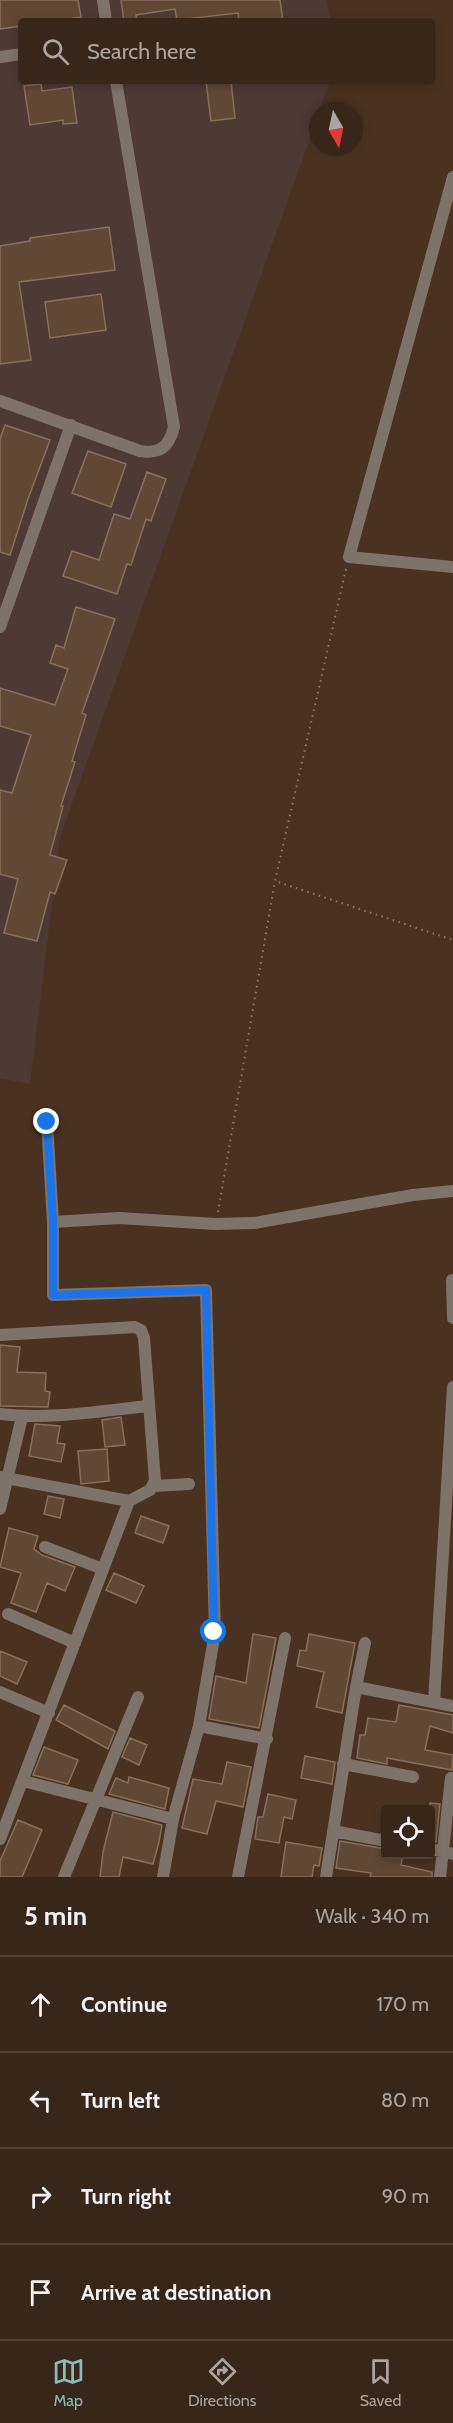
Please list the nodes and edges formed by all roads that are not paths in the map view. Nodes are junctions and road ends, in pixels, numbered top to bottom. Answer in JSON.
{"nodes":[{"id":1,"x":103,"y":0,"type":"edge"},
{"id":2,"x":106,"y":18,"type":"edge"},
{"id":3,"x":18,"y":54,"type":"edge"},
{"id":4,"x":0,"y":57,"type":"edge"},
{"id":5,"x":117,"y":84,"type":"edge"},
{"id":6,"x":453,"y":177,"type":"edge"},
{"id":7,"x":0,"y":401,"type":"edge"},
{"id":8,"x":72,"y":425,"type":"junction"},
{"id":9,"x":453,"y":567,"type":"edge"},
{"id":10,"x":5,"y":597,"type":"edge"},
{"id":11,"x":0,"y":627,"type":"edge"},
{"id":12,"x":47,"y":1122,"type":"dead end"},
{"id":13,"x":453,"y":1191,"type":"edge"},
{"id":14,"x":53,"y":1222,"type":"junction"},
{"id":15,"x":452,"y":1280,"type":"edge"},
{"id":16,"x":453,"y":1318,"type":"edge"},
{"id":17,"x":0,"y":1335,"type":"edge"},
{"id":18,"x":453,"y":1387,"type":"edge"},
{"id":19,"x":149,"y":1406,"type":"junction"},
{"id":20,"x":0,"y":1414,"type":"edge"},
{"id":21,"x":22,"y":1417,"type":"junction"},
{"id":22,"x":4,"y":1478,"type":"edge"},
{"id":23,"x":189,"y":1484,"type":"dead end"},
{"id":24,"x":154,"y":1486,"type":"junction"},
{"id":25,"x":129,"y":1501,"type":"junction"},
{"id":26,"x":0,"y":1509,"type":"edge"},
{"id":27,"x":45,"y":1547,"type":"dead end"},
{"id":28,"x":103,"y":1569,"type":"junction"},
{"id":29,"x":8,"y":1614,"type":"dead end"},
{"id":30,"x":285,"y":1638,"type":"dead end"},
{"id":31,"x":75,"y":1643,"type":"junction"},
{"id":32,"x":365,"y":1643,"type":"dead end"},
{"id":33,"x":356,"y":1687,"type":"junction"},
{"id":34,"x":0,"y":1692,"type":"edge"},
{"id":35,"x":138,"y":1697,"type":"dead end"},
{"id":36,"x":434,"y":1702,"type":"junction"},
{"id":37,"x":453,"y":1706,"type":"edge"},
{"id":38,"x":49,"y":1713,"type":"junction"},
{"id":39,"x":199,"y":1726,"type":"junction"},
{"id":40,"x":267,"y":1739,"type":"junction"},
{"id":41,"x":343,"y":1764,"type":"junction"},
{"id":42,"x":413,"y":1777,"type":"dead end"},
{"id":43,"x":451,"y":1778,"type":"dead end"},
{"id":44,"x":23,"y":1781,"type":"junction"},
{"id":45,"x":96,"y":1799,"type":"junction"},
{"id":46,"x":173,"y":1819,"type":"junction"},
{"id":47,"x":333,"y":1831,"type":"junction"},
{"id":48,"x":0,"y":1839,"type":"edge"},
{"id":49,"x":381,"y":1840,"type":"edge"},
{"id":50,"x":442,"y":1852,"type":"edge"},
{"id":51,"x":64,"y":1877,"type":"edge"},
{"id":52,"x":164,"y":1877,"type":"edge"},
{"id":53,"x":238,"y":1877,"type":"edge"},
{"id":54,"x":326,"y":1877,"type":"edge"},
{"id":55,"x":440,"y":1877,"type":"edge"}],
"edges":[{"from":1,"to":2,"type":"street"},
{"from":3,"to":4,"type":"street"},
{"from":5,"to":8,"type":"street"},
{"from":6,"to":9,"type":"street"},
{"from":7,"to":8,"type":"street"},
{"from":8,"to":10,"type":"street"},
{"from":10,"to":11,"type":"street"},
{"from":12,"to":14,"type":"street"},
{"from":13,"to":14,"type":"street","bridge":true},
{"from":14,"to":39,"type":"street"},
{"from":15,"to":16,"type":"street"},
{"from":17,"to":19,"type":"street"},
{"from":18,"to":36,"type":"street"},
{"from":19,"to":21,"type":"street"},
{"from":19,"to":24,"type":"street"},
{"from":20,"to":21,"type":"street"},
{"from":21,"to":22,"type":"street"},
{"from":22,"to":25,"type":"street"},
{"from":22,"to":26,"type":"street"},
{"from":23,"to":24,"type":"street"},
{"from":24,"to":25,"type":"street"},
{"from":25,"to":28,"type":"street"},
{"from":27,"to":28,"type":"street"},
{"from":28,"to":31,"type":"street"},
{"from":29,"to":31,"type":"street"},
{"from":30,"to":40,"type":"street"},
{"from":31,"to":38,"type":"street"},
{"from":32,"to":33,"type":"street"},
{"from":33,"to":36,"type":"street"},
{"from":33,"to":41,"type":"street"},
{"from":34,"to":38,"type":"street"},
{"from":35,"to":45,"type":"street"},
{"from":36,"to":37,"type":"street"},
{"from":38,"to":44,"type":"street"},
{"from":39,"to":40,"type":"street"},
{"from":39,"to":46,"type":"street"},
{"from":40,"to":53,"type":"street"},
{"from":41,"to":42,"type":"street"},
{"from":41,"to":47,"type":"street"},
{"from":43,"to":50,"type":"street"},
{"from":44,"to":45,"type":"street"},
{"from":44,"to":48,"type":"street"},
{"from":45,"to":46,"type":"street"},
{"from":45,"to":51,"type":"street"},
{"from":46,"to":52,"type":"street"},
{"from":47,"to":49,"type":"street"},
{"from":47,"to":54,"type":"street"},
{"from":50,"to":55,"type":"street"}]}
